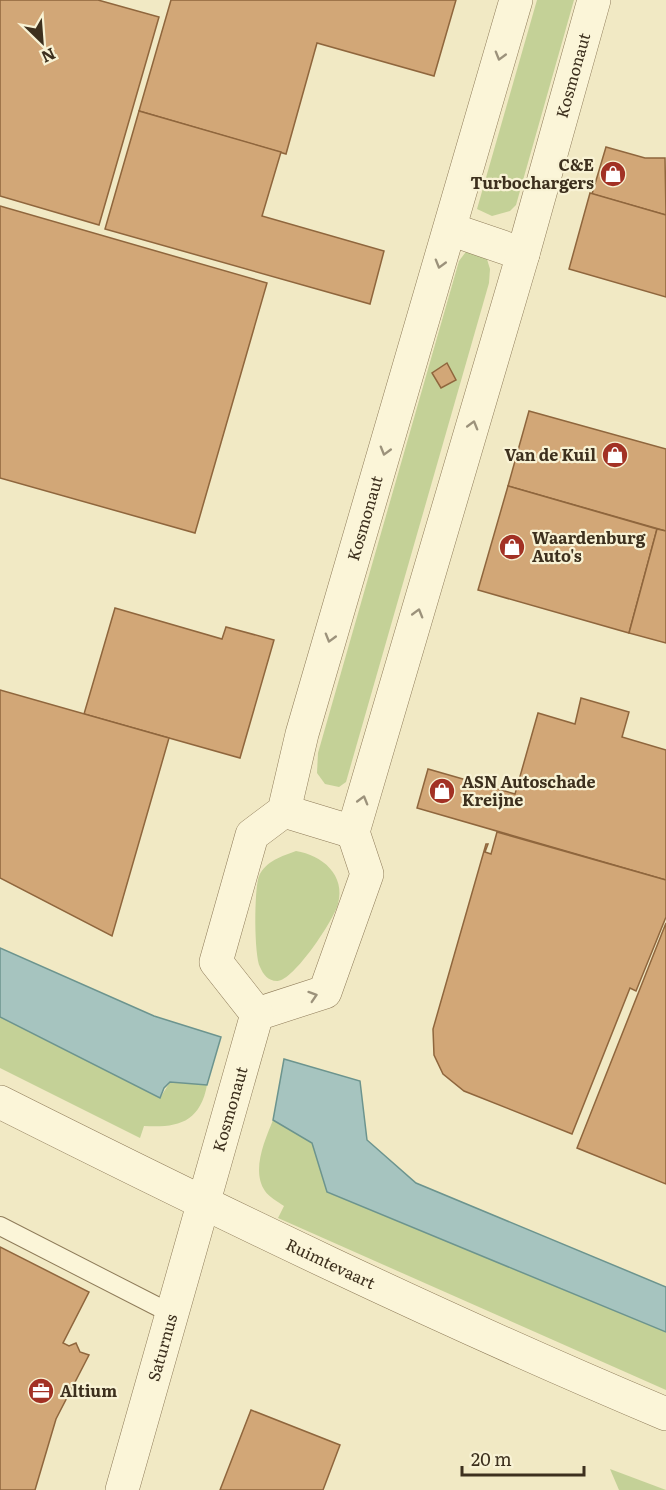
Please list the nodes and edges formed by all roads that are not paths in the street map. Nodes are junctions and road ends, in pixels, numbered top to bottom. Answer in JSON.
{"nodes":[{"id":1,"x":516,"y":0,"type":"edge"},
{"id":2,"x":594,"y":0,"type":"edge"},
{"id":3,"x":450,"y":229,"type":"junction"},
{"id":4,"x":523,"y":254,"type":"junction"},
{"id":5,"x":284,"y":811,"type":"junction"},
{"id":6,"x":353,"y":832,"type":"junction"},
{"id":7,"x":253,"y":1028,"type":"junction"},
{"id":8,"x":0,"y":1102,"type":"edge"},
{"id":9,"x":204,"y":1204,"type":"junction"},
{"id":10,"x":0,"y":1226,"type":"edge"},
{"id":11,"x":172,"y":1314,"type":"junction"},
{"id":12,"x":666,"y":1414,"type":"edge"},
{"id":13,"x":122,"y":1490,"type":"edge"}],
"edges":[{"from":1,"to":3,"type":"street","name":"Kosmonaut","one_way":true},
{"from":2,"to":4,"type":"street","name":"Kosmonaut"},
{"from":3,"to":4,"type":"street"},
{"from":3,"to":5,"type":"street","name":"Kosmonaut","one_way":true},
{"from":6,"to":4,"type":"street","name":"Kosmonaut","one_way":true},
{"from":5,"to":6,"type":"street"},
{"from":5,"to":7,"type":"street"},
{"from":7,"to":6,"type":"street","one_way":true},
{"from":7,"to":9,"type":"street","name":"Kosmonaut"},
{"from":8,"to":9,"type":"street","name":"Ruimtevaart"},
{"from":9,"to":11,"type":"street","name":"Saturnus"},
{"from":9,"to":12,"type":"street","name":"Ruimtevaart"},
{"from":10,"to":11,"type":"lane"},
{"from":11,"to":13,"type":"street","name":"Saturnus"}]}
